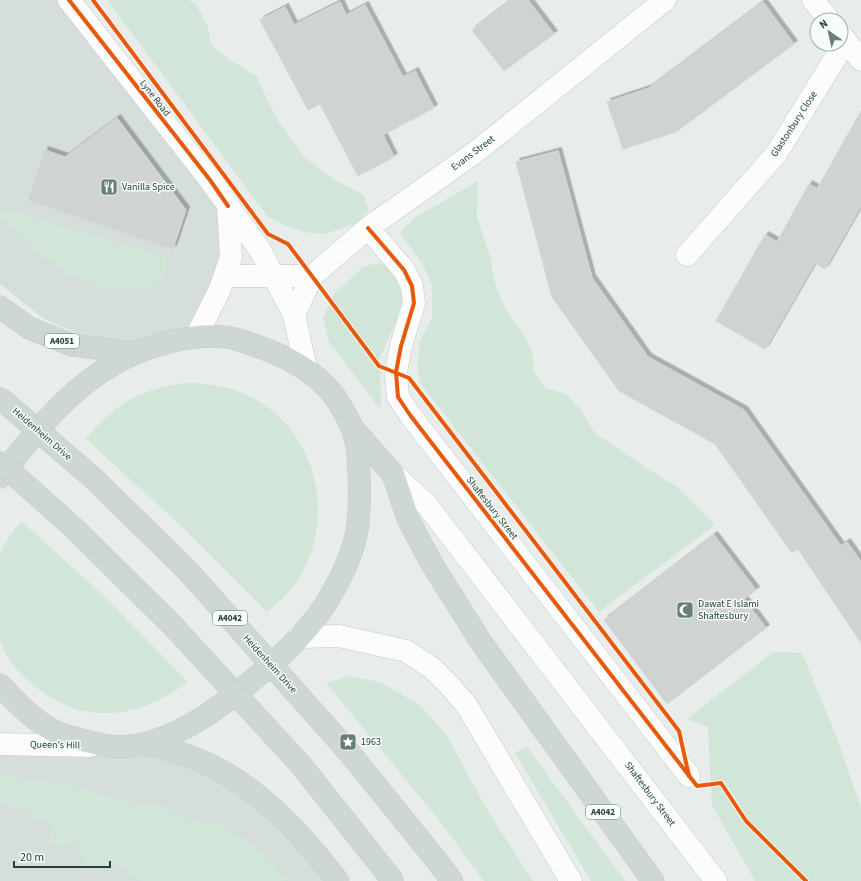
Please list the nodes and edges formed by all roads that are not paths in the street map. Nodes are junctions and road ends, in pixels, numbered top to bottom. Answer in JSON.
{"nodes":[{"id":1,"x":69,"y":0,"type":"edge"},
{"id":2,"x":665,"y":0,"type":"edge"},
{"id":3,"x":813,"y":0,"type":"edge"},
{"id":4,"x":823,"y":12,"type":"edge"},
{"id":5,"x":849,"y":45,"type":"edge"},
{"id":6,"x":835,"y":52,"type":"edge"},
{"id":7,"x":861,"y":60,"type":"edge"},
{"id":8,"x":228,"y":206,"type":"junction"},
{"id":9,"x":368,"y":228,"type":"junction"},
{"id":10,"x":687,"y":255,"type":"dead end"},
{"id":11,"x":225,"y":276,"type":"junction"},
{"id":12,"x":312,"y":276,"type":"junction"},
{"id":13,"x":276,"y":277,"type":"junction"},
{"id":14,"x":0,"y":307,"type":"edge"},
{"id":15,"x":294,"y":315,"type":"junction"},
{"id":16,"x":196,"y":337,"type":"junction"},
{"id":17,"x":132,"y":353,"type":"junction"},
{"id":18,"x":306,"y":369,"type":"junction"},
{"id":19,"x":0,"y":398,"type":"edge"},
{"id":20,"x":354,"y":430,"type":"junction"},
{"id":21,"x":0,"y":462,"type":"edge"},
{"id":22,"x":394,"y":474,"type":"junction"},
{"id":23,"x":0,"y":477,"type":"edge"},
{"id":24,"x":298,"y":638,"type":"junction"},
{"id":25,"x":0,"y":685,"type":"edge"},
{"id":26,"x":0,"y":744,"type":"edge"},
{"id":27,"x":147,"y":744,"type":"junction"},
{"id":28,"x":110,"y":746,"type":"junction"},
{"id":29,"x":689,"y":776,"type":"dead end"},
{"id":30,"x":338,"y":881,"type":"edge"},
{"id":31,"x":393,"y":881,"type":"edge"},
{"id":32,"x":452,"y":881,"type":"edge"},
{"id":33,"x":571,"y":881,"type":"edge"},
{"id":34,"x":653,"y":881,"type":"edge"},
{"id":35,"x":716,"y":881,"type":"edge"}],
"edges":[{"from":1,"to":8,"type":"street","name":"Lyne Road"},
{"from":2,"to":9,"type":"street","name":"Evans Street"},
{"from":3,"to":4,"type":"street"},
{"from":5,"to":7,"type":"street"},
{"from":6,"to":10,"type":"street","name":"Glastonbury Close"},
{"from":8,"to":11,"type":"street"},
{"from":8,"to":13,"type":"street","name":"Lyne Road"},
{"from":9,"to":12,"type":"street","name":"Evans Street"},
{"from":9,"to":29,"type":"street","name":"Shaftesbury Street"},
{"from":11,"to":13,"type":"street"},
{"from":11,"to":16,"type":"street"},
{"from":12,"to":13,"type":"street"},
{"from":12,"to":15,"type":"street","name":"Evans Street"},
{"from":13,"to":15,"type":"street","name":"Lyne Road"},
{"from":14,"to":17,"type":"main road","number":"A4051"},
{"from":15,"to":18,"type":"street","name":"Lyne Road"},
{"from":16,"to":17,"type":"main road"},
{"from":16,"to":18,"type":"main road"},
{"from":17,"to":23,"type":"main road"},
{"from":18,"to":20,"type":"main road"},
{"from":19,"to":32,"type":"main road","name":"Heidenheim Drive","number":"A4042","bridge":true},
{"from":20,"to":22,"type":"main road","name":"Shaftesbury Street"},
{"from":20,"to":24,"type":"main road"},
{"from":21,"to":31,"type":"main road","bridge":true},
{"from":22,"to":34,"type":"main road","number":"A4042"},
{"from":22,"to":35,"type":"street","name":"Shaftesbury Street"},
{"from":24,"to":27,"type":"main road"},
{"from":24,"to":33,"type":"street"},
{"from":25,"to":28,"type":"main road"},
{"from":26,"to":28,"type":"street","name":"Queen's Hill"},
{"from":27,"to":28,"type":"main road"},
{"from":27,"to":30,"type":"main road"}]}
